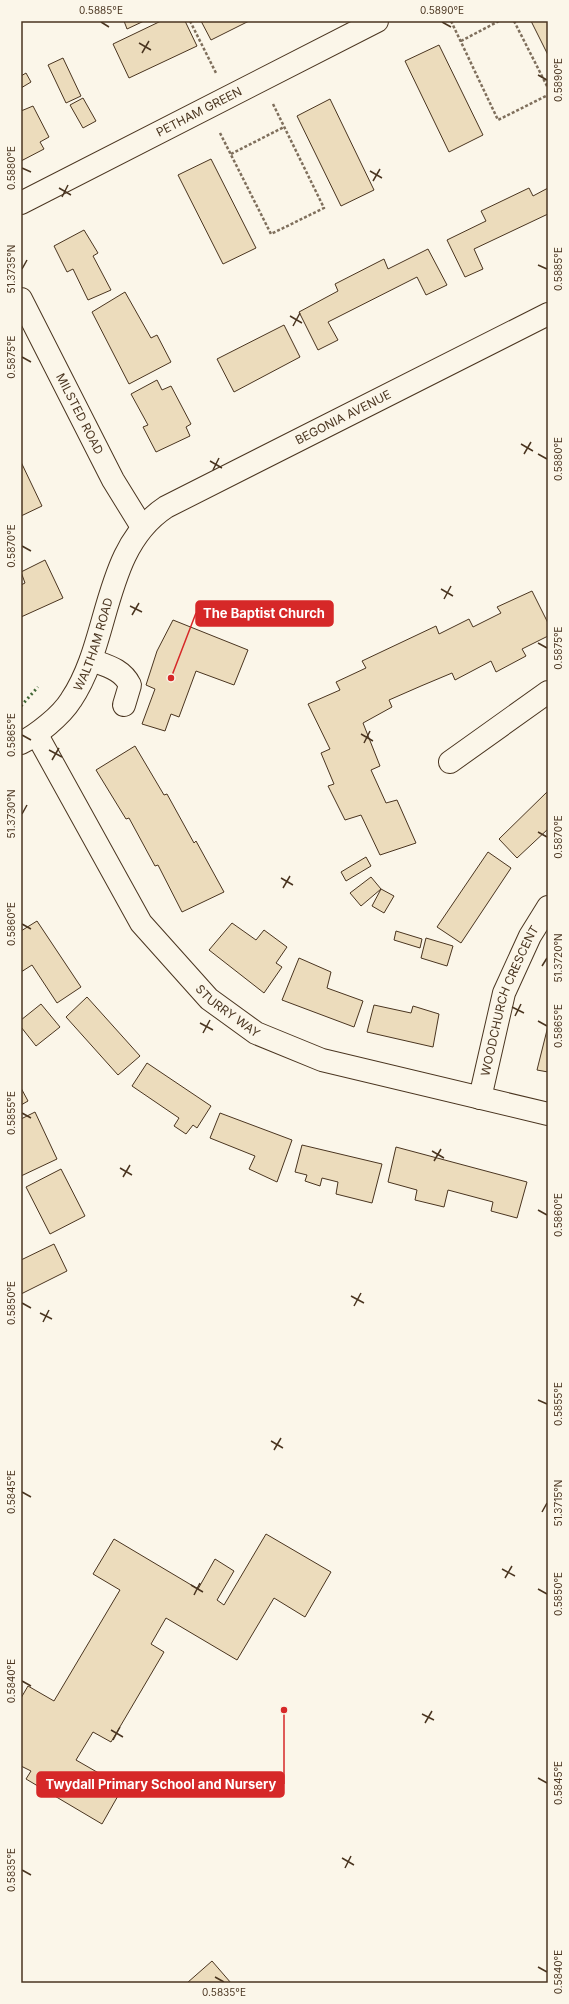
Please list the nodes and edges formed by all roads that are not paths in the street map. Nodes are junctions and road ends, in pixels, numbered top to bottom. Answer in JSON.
{"nodes":[{"id":1,"x":377,"y":21,"type":"edge"},
{"id":2,"x":21,"y":202,"type":"edge"},
{"id":3,"x":21,"y":299,"type":"edge"},
{"id":4,"x":548,"y":314,"type":"edge"},
{"id":5,"x":142,"y":528,"type":"junction"},
{"id":6,"x":91,"y":660,"type":"junction"},
{"id":7,"x":548,"y":692,"type":"edge"},
{"id":8,"x":124,"y":705,"type":"dead end"},
{"id":9,"x":29,"y":739,"type":"edge"},
{"id":10,"x":450,"y":762,"type":"dead end"},
{"id":11,"x":548,"y":907,"type":"edge"},
{"id":12,"x":480,"y":1098,"type":"junction"},
{"id":13,"x":548,"y":1114,"type":"edge"}],
"edges":[{"from":1,"to":2,"type":"street","name":"PETHAM GREEN"},
{"from":3,"to":5,"type":"street","name":"MILSTED ROAD"},
{"from":4,"to":5,"type":"street","name":"BEGONIA AVENUE"},
{"from":5,"to":6,"type":"street","name":"WALTHAM ROAD"},
{"from":6,"to":8,"type":"street"},
{"from":6,"to":9,"type":"street","name":"WALTHAM ROAD"},
{"from":7,"to":10,"type":"street"},
{"from":9,"to":12,"type":"street","name":"STURRY WAY"},
{"from":11,"to":12,"type":"street","name":"WOODCHURCH CRESCENT"},
{"from":12,"to":13,"type":"street","name":"STURRY WAY"}]}
